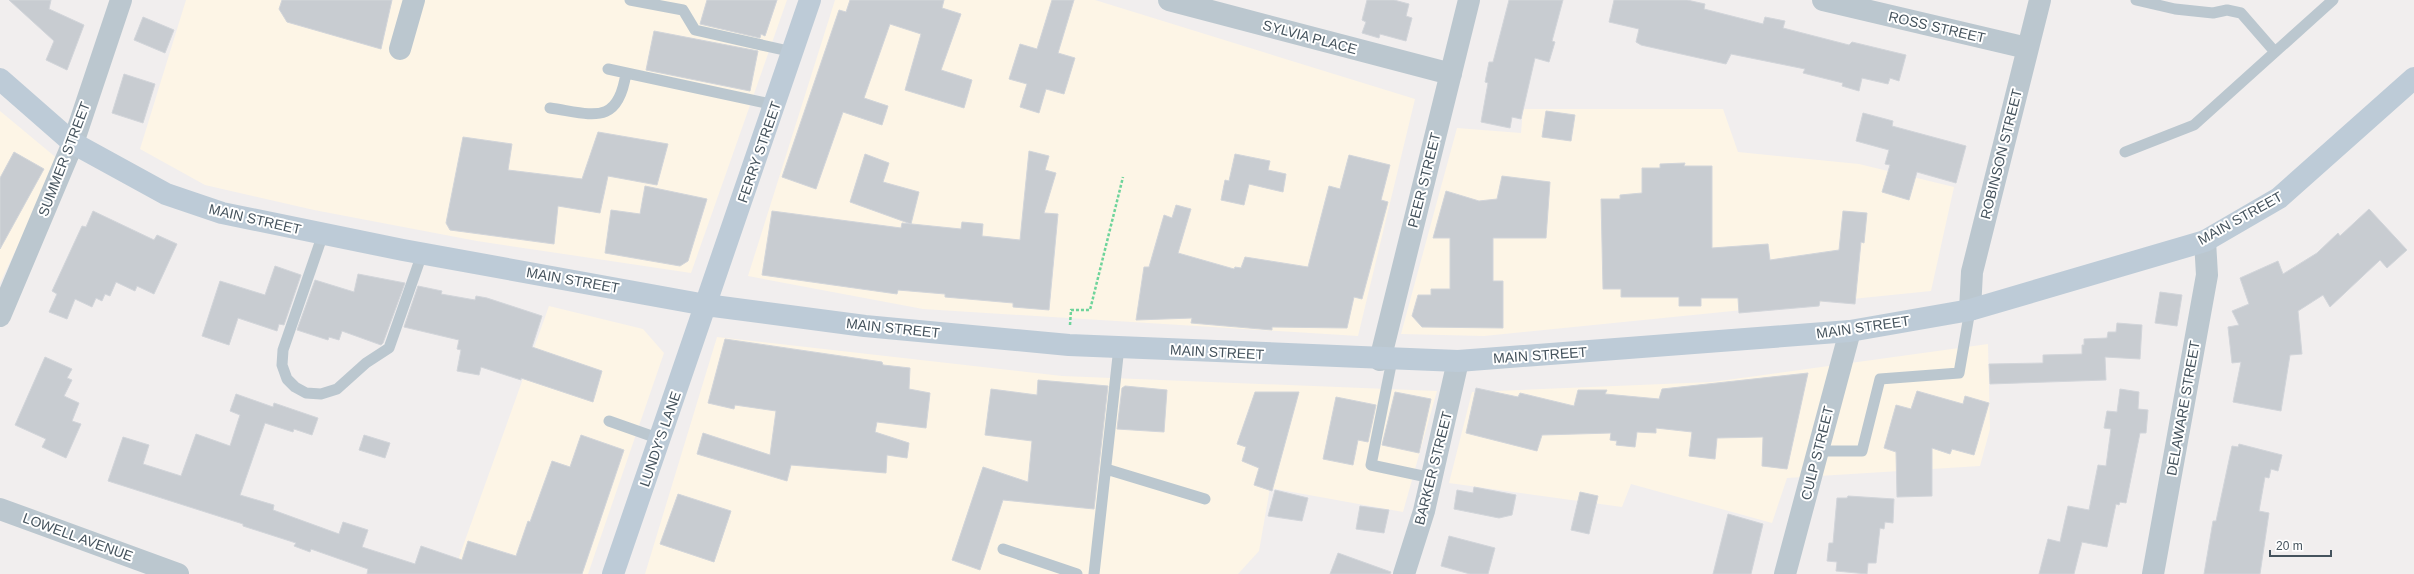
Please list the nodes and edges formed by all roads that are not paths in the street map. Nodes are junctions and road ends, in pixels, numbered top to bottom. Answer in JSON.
{"nodes":[{"id":1,"x":120,"y":0,"type":"edge"},
{"id":2,"x":414,"y":0,"type":"edge"},
{"id":3,"x":630,"y":0,"type":"edge"},
{"id":4,"x":810,"y":0,"type":"edge"},
{"id":5,"x":1169,"y":0,"type":"edge"},
{"id":6,"x":1469,"y":0,"type":"edge"},
{"id":7,"x":1823,"y":0,"type":"edge"},
{"id":8,"x":2040,"y":0,"type":"edge"},
{"id":9,"x":2136,"y":0,"type":"edge"},
{"id":10,"x":2333,"y":0,"type":"edge"},
{"id":11,"x":2027,"y":48,"type":"junction"},
{"id":12,"x":400,"y":49,"type":"dead end"},
{"id":13,"x":793,"y":52,"type":"junction"},
{"id":14,"x":2275,"y":52,"type":"junction"},
{"id":15,"x":608,"y":69,"type":"dead end"},
{"id":16,"x":626,"y":73,"type":"junction"},
{"id":17,"x":1451,"y":74,"type":"junction"},
{"id":18,"x":2414,"y":78,"type":"edge"},
{"id":19,"x":0,"y":80,"type":"edge"},
{"id":20,"x":775,"y":105,"type":"junction"},
{"id":21,"x":550,"y":108,"type":"dead end"},
{"id":22,"x":73,"y":142,"type":"junction"},
{"id":23,"x":2125,"y":152,"type":"dead end"},
{"id":24,"x":323,"y":234,"type":"junction"},
{"id":25,"x":2205,"y":241,"type":"junction"},
{"id":26,"x":422,"y":254,"type":"junction"},
{"id":27,"x":706,"y":305,"type":"junction"},
{"id":28,"x":1970,"y":310,"type":"junction"},
{"id":29,"x":0,"y":316,"type":"edge"},
{"id":30,"x":1850,"y":332,"type":"junction"},
{"id":31,"x":1119,"y":347,"type":"junction"},
{"id":32,"x":1386,"y":360,"type":"junction"},
{"id":33,"x":1458,"y":362,"type":"junction"},
{"id":34,"x":609,"y":421,"type":"dead end"},
{"id":35,"x":660,"y":439,"type":"junction"},
{"id":36,"x":1817,"y":451,"type":"junction"},
{"id":37,"x":1106,"y":469,"type":"junction"},
{"id":38,"x":1432,"y":478,"type":"junction"},
{"id":39,"x":1204,"y":499,"type":"dead end"},
{"id":40,"x":0,"y":509,"type":"edge"},
{"id":41,"x":1003,"y":549,"type":"dead end"},
{"id":42,"x":178,"y":574,"type":"edge"},
{"id":43,"x":613,"y":574,"type":"edge"},
{"id":44,"x":1076,"y":574,"type":"edge"},
{"id":45,"x":1094,"y":574,"type":"edge"},
{"id":46,"x":1404,"y":574,"type":"edge"},
{"id":47,"x":1785,"y":574,"type":"edge"},
{"id":48,"x":2153,"y":574,"type":"edge"}],
"edges":[{"from":1,"to":22,"type":"street","name":"SUMMER STREET"},
{"from":2,"to":12,"type":"street"},
{"from":3,"to":13,"type":"lane"},
{"from":4,"to":13,"type":"street","name":"FERRY STREET"},
{"from":5,"to":17,"type":"street","name":"SYLVIA PLACE"},
{"from":6,"to":17,"type":"street","name":"PEER STREET"},
{"from":7,"to":11,"type":"street","name":"ROSS STREET"},
{"from":8,"to":11,"type":"street","name":"ROBINSON STREET"},
{"from":9,"to":14,"type":"lane"},
{"from":10,"to":14,"type":"lane"},
{"from":11,"to":28,"type":"street","name":"ROBINSON STREET"},
{"from":13,"to":20,"type":"street","name":"FERRY STREET"},
{"from":14,"to":23,"type":"lane"},
{"from":15,"to":16,"type":"lane"},
{"from":16,"to":20,"type":"lane"},
{"from":16,"to":21,"type":"lane"},
{"from":17,"to":32,"type":"street","name":"PEER STREET"},
{"from":18,"to":25,"type":"street","name":"MAIN STREET"},
{"from":19,"to":22,"type":"street","name":"MAIN STREET"},
{"from":20,"to":27,"type":"street","name":"FERRY STREET"},
{"from":22,"to":24,"type":"street","name":"MAIN STREET"},
{"from":22,"to":29,"type":"street","name":"SUMMER STREET"},
{"from":24,"to":26,"type":"street","name":"MAIN STREET"},
{"from":24,"to":26,"type":"lane"},
{"from":25,"to":28,"type":"street","name":"MAIN STREET"},
{"from":25,"to":48,"type":"street","name":"DELAWARE STREET"},
{"from":26,"to":27,"type":"street","name":"MAIN STREET"},
{"from":27,"to":31,"type":"street","name":"MAIN STREET"},
{"from":27,"to":35,"type":"street","name":"LUNDY'S LANE"},
{"from":28,"to":30,"type":"street","name":"MAIN STREET"},
{"from":28,"to":36,"type":"lane"},
{"from":30,"to":33,"type":"street","name":"MAIN STREET"},
{"from":30,"to":36,"type":"street","name":"CULP STREET"},
{"from":31,"to":32,"type":"street","name":"MAIN STREET"},
{"from":31,"to":37,"type":"lane"},
{"from":32,"to":33,"type":"street","name":"MAIN STREET"},
{"from":32,"to":38,"type":"lane"},
{"from":33,"to":38,"type":"street","name":"BARKER STREET"},
{"from":34,"to":35,"type":"lane"},
{"from":35,"to":43,"type":"street","name":"LUNDY'S LANE"},
{"from":36,"to":47,"type":"street","name":"CULP STREET"},
{"from":37,"to":39,"type":"lane"},
{"from":37,"to":45,"type":"lane"},
{"from":38,"to":46,"type":"street","name":"BARKER STREET"},
{"from":40,"to":42,"type":"street","name":"LOWELL AVENUE"},
{"from":41,"to":44,"type":"lane"}]}
